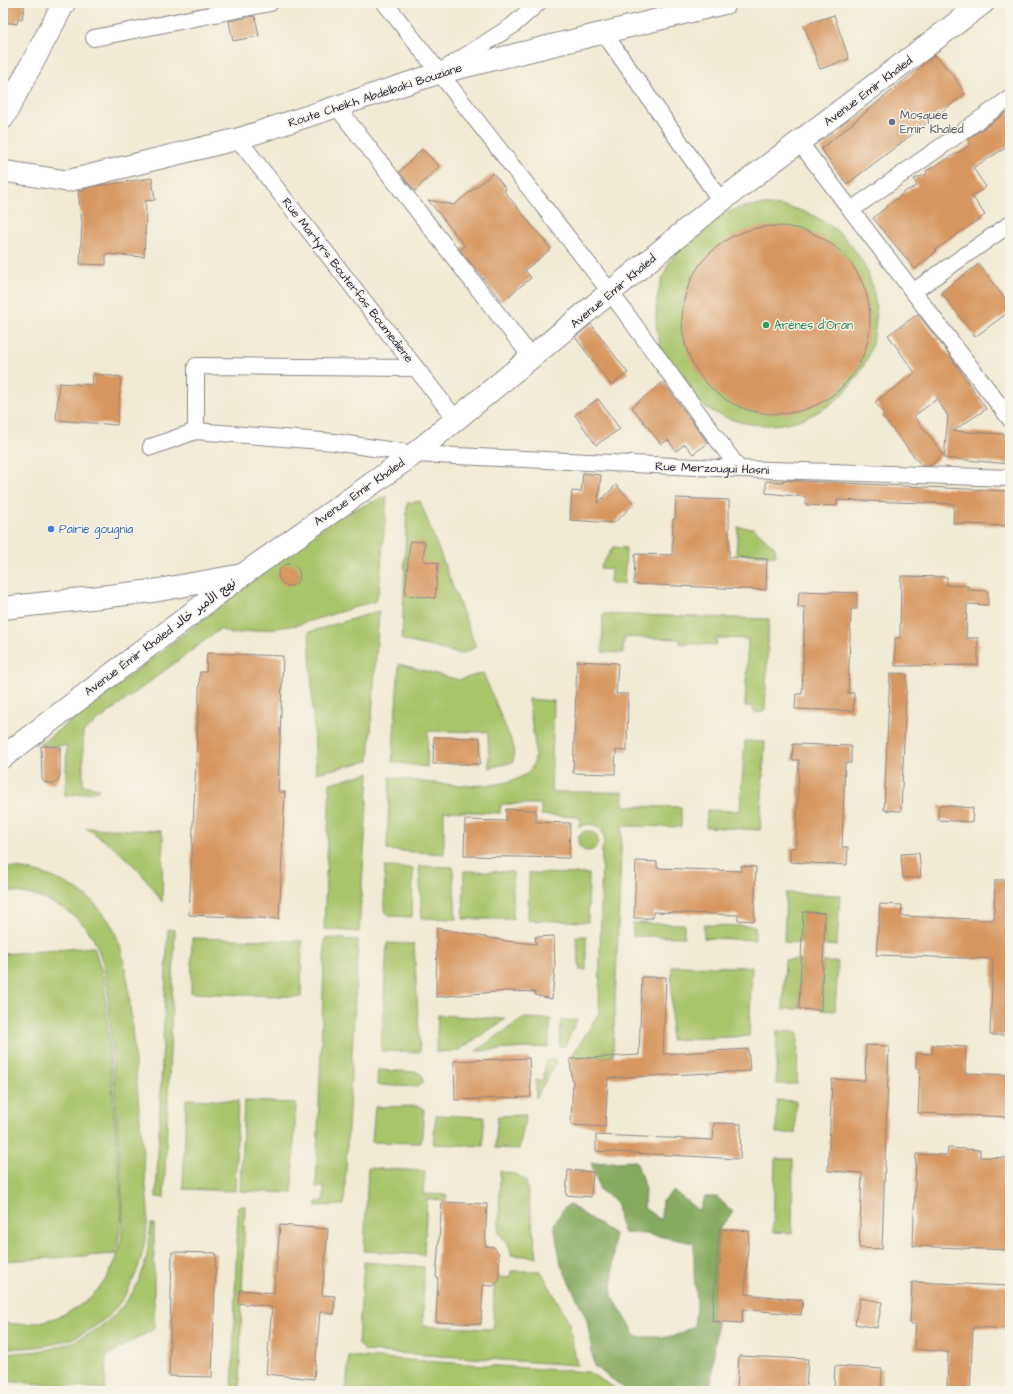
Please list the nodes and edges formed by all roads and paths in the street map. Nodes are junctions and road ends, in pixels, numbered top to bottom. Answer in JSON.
{"nodes":[{"id":1,"x":64,"y":3,"type":"edge"},
{"id":2,"x":270,"y":3,"type":"edge"},
{"id":3,"x":385,"y":3,"type":"edge"},
{"id":4,"x":538,"y":3,"type":"edge"},
{"id":5,"x":726,"y":3,"type":"edge"},
{"id":6,"x":983,"y":3,"type":"edge"},
{"id":7,"x":604,"y":32,"type":"junction"},
{"id":8,"x":94,"y":38,"type":"dead end"},
{"id":9,"x":439,"y":73,"type":"junction"},
{"id":10,"x":1010,"y":98,"type":"edge"},
{"id":11,"x":336,"y":108,"type":"junction"},
{"id":12,"x":3,"y":118,"type":"edge"},
{"id":13,"x":238,"y":139,"type":"junction"},
{"id":14,"x":800,"y":143,"type":"junction"},
{"id":15,"x":3,"y":171,"type":"edge"},
{"id":16,"x":721,"y":201,"type":"junction"},
{"id":17,"x":851,"y":210,"type":"junction"},
{"id":18,"x":1010,"y":224,"type":"edge"},
{"id":19,"x":914,"y":291,"type":"junction"},
{"id":20,"x":611,"y":293,"type":"junction"},
{"id":21,"x":532,"y":358,"type":"junction"},
{"id":22,"x":416,"y":368,"type":"junction"},
{"id":23,"x":1010,"y":419,"type":"edge"},
{"id":24,"x":457,"y":421,"type":"junction"},
{"id":25,"x":196,"y":431,"type":"junction"},
{"id":26,"x":151,"y":447,"type":"dead end"},
{"id":27,"x":414,"y":454,"type":"junction"},
{"id":28,"x":739,"y":469,"type":"junction"},
{"id":29,"x":1010,"y":478,"type":"edge"},
{"id":30,"x":241,"y":576,"type":"junction"},
{"id":31,"x":3,"y":608,"type":"edge"},
{"id":32,"x":3,"y":758,"type":"edge"}],
"edges":[{"from":1,"to":12,"type":"main road"},
{"from":2,"to":8,"type":"street"},
{"from":3,"to":9,"type":"street"},
{"from":4,"to":9,"type":"street"},
{"from":5,"to":7,"type":"street","name":"Route Cheikh Abdelbaki Bouziane"},
{"from":6,"to":14,"type":"main road","name":"Avenue Emir Khaled"},
{"from":7,"to":9,"type":"street","name":"Route Cheikh Abdelbaki Bouziane"},
{"from":7,"to":16,"type":"street"},
{"from":9,"to":11,"type":"street","name":"Route Cheikh Abdelbaki Bouziane"},
{"from":9,"to":20,"type":"street"},
{"from":10,"to":17,"type":"street"},
{"from":11,"to":13,"type":"street","name":"Route Cheikh Abdelbaki Bouziane"},
{"from":11,"to":21,"type":"street"},
{"from":13,"to":15,"type":"street","name":"Route Cheikh Abdelbaki Bouziane"},
{"from":13,"to":22,"type":"street","name":"Rue Martyrs Bouterfas Boumediene"},
{"from":14,"to":16,"type":"main road","name":"Avenue Emir Khaled"},
{"from":14,"to":17,"type":"street"},
{"from":16,"to":20,"type":"main road","name":"Avenue Emir Khaled"},
{"from":17,"to":19,"type":"street"},
{"from":18,"to":19,"type":"street"},
{"from":19,"to":23,"type":"street"},
{"from":20,"to":21,"type":"main road","name":"Avenue Emir Khaled"},
{"from":20,"to":28,"type":"street"},
{"from":21,"to":24,"type":"main road","name":"Avenue Emir Khaled"},
{"from":22,"to":24,"type":"street","name":"Rue Martyrs Bouterfas Boumediene"},
{"from":22,"to":25,"type":"street"},
{"from":24,"to":27,"type":"main road","name":"Avenue Emir Khaled"},
{"from":25,"to":26,"type":"street"},
{"from":25,"to":27,"type":"street","name":"Rue Merzougui Hasni"},
{"from":27,"to":28,"type":"street","name":"Rue Merzougui Hasni"},
{"from":27,"to":30,"type":"main road","name":"Avenue Emir Khaled"},
{"from":28,"to":29,"type":"street","name":"Rue Merzougui Hasni"},
{"from":30,"to":31,"type":"main road","name":"Avenue Émir Khaled نهج الأمير خالد"},
{"from":30,"to":32,"type":"main road","name":"Avenue Émir Khaled نهج الأمير خالد"}]}
